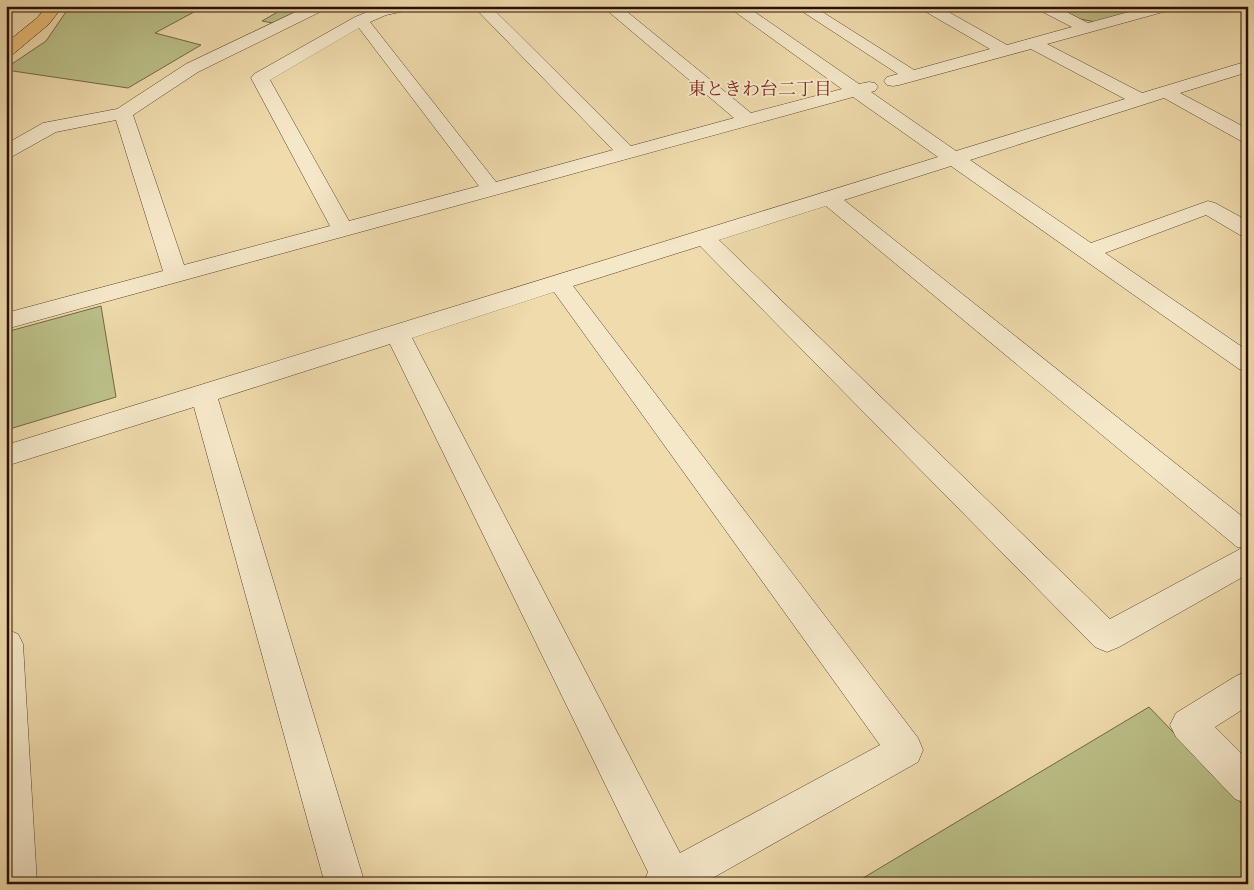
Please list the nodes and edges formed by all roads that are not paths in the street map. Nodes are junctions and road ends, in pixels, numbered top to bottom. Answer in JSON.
{"nodes":[{"id":1,"x":55,"y":6,"type":"edge"},
{"id":2,"x":321,"y":6,"type":"edge"},
{"id":3,"x":409,"y":6,"type":"edge"},
{"id":4,"x":481,"y":6,"type":"edge"},
{"id":5,"x":610,"y":6,"type":"edge"},
{"id":6,"x":735,"y":6,"type":"edge"},
{"id":7,"x":802,"y":6,"type":"edge"},
{"id":8,"x":926,"y":6,"type":"edge"},
{"id":9,"x":1042,"y":6,"type":"edge"},
{"id":10,"x":1169,"y":6,"type":"edge"},
{"id":11,"x":361,"y":20,"type":"junction"},
{"id":12,"x":1086,"y":28,"type":"junction"},
{"id":13,"x":1033,"y":43,"type":"junction"},
{"id":14,"x":6,"y":50,"type":"edge"},
{"id":15,"x":1005,"y":51,"type":"junction"},
{"id":16,"x":1248,"y":66,"type":"edge"},
{"id":17,"x":912,"y":76,"type":"junction"},
{"id":18,"x":892,"y":81,"type":"dead end"},
{"id":19,"x":863,"y":89,"type":"junction"},
{"id":20,"x":1165,"y":92,"type":"junction"},
{"id":21,"x":1141,"y":100,"type":"junction"},
{"id":22,"x":123,"y":113,"type":"junction"},
{"id":23,"x":748,"y":120,"type":"junction"},
{"id":24,"x":1248,"y":137,"type":"edge"},
{"id":25,"x":6,"y":152,"type":"edge"},
{"id":26,"x":627,"y":153,"type":"junction"},
{"id":27,"x":954,"y":158,"type":"junction"},
{"id":28,"x":492,"y":190,"type":"junction"},
{"id":29,"x":829,"y":198,"type":"junction"},
{"id":30,"x":343,"y":230,"type":"junction"},
{"id":31,"x":1248,"y":230,"type":"edge"},
{"id":32,"x":704,"y":237,"type":"junction"},
{"id":33,"x":1088,"y":252,"type":"junction"},
{"id":34,"x":176,"y":275,"type":"junction"},
{"id":35,"x":559,"y":282,"type":"junction"},
{"id":36,"x":6,"y":302,"type":"edge"},
{"id":37,"x":37,"y":313,"type":"junction"},
{"id":38,"x":6,"y":321,"type":"edge"},
{"id":39,"x":397,"y":333,"type":"junction"},
{"id":40,"x":1248,"y":363,"type":"edge"},
{"id":41,"x":203,"y":394,"type":"junction"},
{"id":42,"x":6,"y":456,"type":"edge"},
{"id":43,"x":1248,"y":538,"type":"edge"},
{"id":44,"x":1248,"y":559,"type":"edge"},
{"id":45,"x":6,"y":644,"type":"edge"},
{"id":46,"x":1248,"y":687,"type":"edge"},
{"id":47,"x":1248,"y":786,"type":"edge"},
{"id":48,"x":668,"y":881,"type":"edge"},
{"id":49,"x":17,"y":884,"type":"edge"},
{"id":50,"x":345,"y":884,"type":"edge"}],
"edges":[{"from":1,"to":14,"type":"highway"},
{"from":2,"to":22,"type":"street"},
{"from":3,"to":11,"type":"street"},
{"from":4,"to":26,"type":"street"},
{"from":5,"to":23,"type":"street"},
{"from":6,"to":19,"type":"street"},
{"from":7,"to":17,"type":"street"},
{"from":8,"to":15,"type":"street"},
{"from":9,"to":12,"type":"street"},
{"from":10,"to":12,"type":"street"},
{"from":11,"to":28,"type":"street"},
{"from":11,"to":30,"type":"street"},
{"from":12,"to":13,"type":"street"},
{"from":13,"to":15,"type":"street"},
{"from":13,"to":21,"type":"street"},
{"from":15,"to":17,"type":"street"},
{"from":16,"to":20,"type":"street"},
{"from":17,"to":18,"type":"street"},
{"from":19,"to":23,"type":"street"},
{"from":19,"to":27,"type":"street"},
{"from":20,"to":21,"type":"street"},
{"from":20,"to":24,"type":"street"},
{"from":21,"to":27,"type":"street"},
{"from":22,"to":25,"type":"street"},
{"from":22,"to":34,"type":"street"},
{"from":23,"to":26,"type":"street"},
{"from":26,"to":28,"type":"street"},
{"from":27,"to":29,"type":"street"},
{"from":27,"to":33,"type":"street"},
{"from":28,"to":30,"type":"street"},
{"from":29,"to":32,"type":"street"},
{"from":29,"to":43,"type":"street"},
{"from":30,"to":34,"type":"street"},
{"from":31,"to":33,"type":"street"},
{"from":32,"to":35,"type":"street"},
{"from":32,"to":44,"type":"street"},
{"from":33,"to":40,"type":"street"},
{"from":34,"to":37,"type":"street"},
{"from":35,"to":39,"type":"street"},
{"from":35,"to":48,"type":"street"},
{"from":36,"to":37,"type":"street"},
{"from":37,"to":38,"type":"street"},
{"from":39,"to":41,"type":"street"},
{"from":39,"to":48,"type":"street"},
{"from":41,"to":42,"type":"street"},
{"from":41,"to":50,"type":"street"},
{"from":45,"to":49,"type":"street"},
{"from":46,"to":47,"type":"street"}]}
